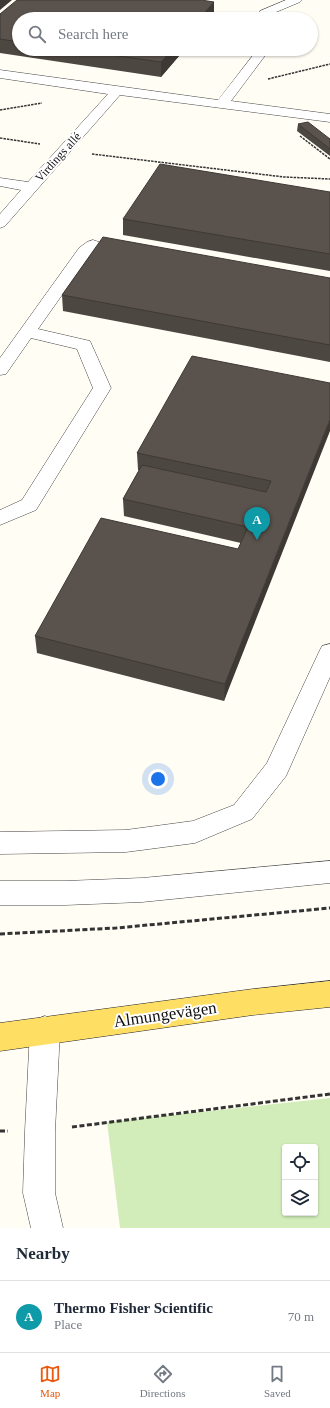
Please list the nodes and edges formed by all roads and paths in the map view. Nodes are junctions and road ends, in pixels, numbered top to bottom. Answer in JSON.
{"nodes":[{"id":1,"x":297,"y":0,"type":"edge"},
{"id":2,"x":267,"y":12,"type":"edge"},
{"id":3,"x":289,"y":12,"type":"edge"},
{"id":4,"x":259,"y":56,"type":"edge"},
{"id":5,"x":0,"y":74,"type":"edge"},
{"id":6,"x":117,"y":91,"type":"junction"},
{"id":7,"x":221,"y":105,"type":"junction"},
{"id":8,"x":330,"y":118,"type":"edge"},
{"id":9,"x":156,"y":162,"type":"dead end"},
{"id":10,"x":330,"y":178,"type":"edge"},
{"id":11,"x":0,"y":182,"type":"edge"},
{"id":12,"x":32,"y":187,"type":"junction"},
{"id":13,"x":0,"y":223,"type":"edge"},
{"id":14,"x":93,"y":245,"type":"dead end"},
{"id":15,"x":27,"y":332,"type":"junction"},
{"id":16,"x":0,"y":370,"type":"edge"},
{"id":17,"x":0,"y":518,"type":"edge"},
{"id":18,"x":330,"y":652,"type":"edge"},
{"id":19,"x":0,"y":843,"type":"edge"},
{"id":20,"x":330,"y":872,"type":"edge"},
{"id":21,"x":0,"y":893,"type":"edge"},
{"id":22,"x":330,"y":908,"type":"edge"},
{"id":23,"x":0,"y":934,"type":"edge"},
{"id":24,"x":330,"y":994,"type":"edge"},
{"id":25,"x":45,"y":1030,"type":"junction"},
{"id":26,"x":0,"y":1037,"type":"edge"},
{"id":27,"x":330,"y":1094,"type":"edge"},
{"id":28,"x":40,"y":1131,"type":"junction"},
{"id":29,"x":46,"y":1228,"type":"edge"}],
"edges":[{"from":1,"to":2,"type":"street"},
{"from":1,"to":3,"type":"street"},
{"from":4,"to":7,"type":"street"},
{"from":5,"to":6,"type":"street"},
{"from":6,"to":7,"type":"street"},
{"from":6,"to":12,"type":"street","name":"Virdings allé"},
{"from":7,"to":8,"type":"street"},
{"from":9,"to":10,"type":"path"},
{"from":11,"to":12,"type":"street"},
{"from":12,"to":13,"type":"street","name":"Virdings allé"},
{"from":14,"to":15,"type":"street"},
{"from":15,"to":16,"type":"street"},
{"from":15,"to":17,"type":"street"},
{"from":18,"to":19,"type":"street"},
{"from":20,"to":21,"type":"street"},
{"from":22,"to":23,"type":"path"},
{"from":24,"to":25,"type":"main road","name":"Almungevägen"},
{"from":25,"to":26,"type":"main road","name":"Almungevägen"},
{"from":25,"to":28,"type":"street"},
{"from":27,"to":28,"type":"path"},
{"from":28,"to":29,"type":"street"}]}
